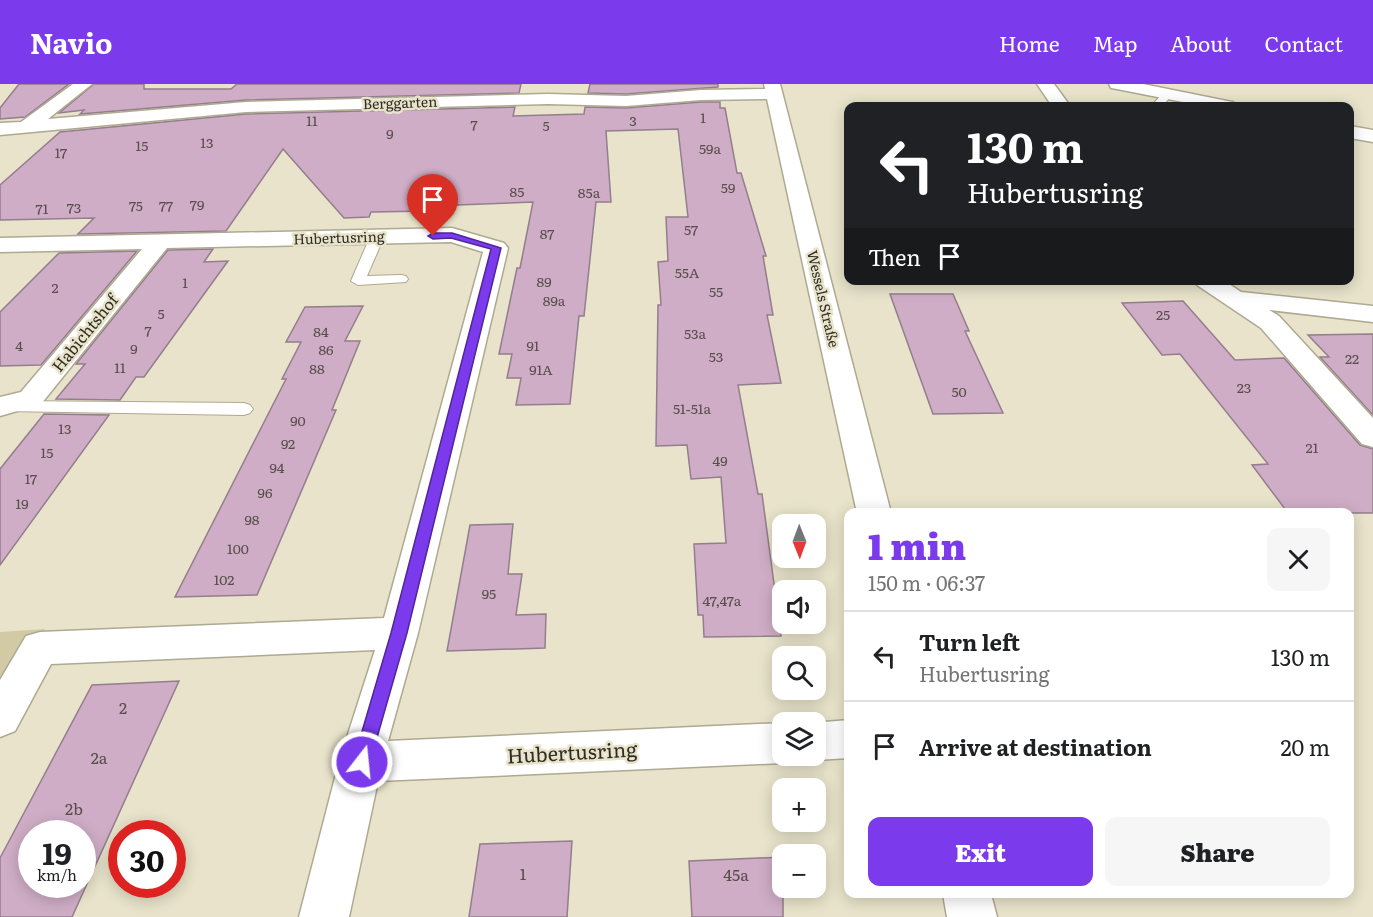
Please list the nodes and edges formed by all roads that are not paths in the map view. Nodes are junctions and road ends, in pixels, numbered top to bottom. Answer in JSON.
{"nodes":[{"id":1,"x":84,"y":84,"type":"edge"},
{"id":2,"x":1045,"y":84,"type":"edge"},
{"id":3,"x":1117,"y":84,"type":"edge"},
{"id":4,"x":773,"y":89,"type":"edge"},
{"id":5,"x":551,"y":92,"type":"edge"},
{"id":6,"x":1165,"y":100,"type":"edge"},
{"id":7,"x":1058,"y":102,"type":"edge"},
{"id":8,"x":1186,"y":102,"type":"edge"},
{"id":9,"x":26,"y":127,"type":"junction"},
{"id":10,"x":1354,"y":133,"type":"edge"},
{"id":11,"x":3,"y":136,"type":"edge"},
{"id":12,"x":1373,"y":136,"type":"edge"},
{"id":13,"x":377,"y":237,"type":"junction"},
{"id":14,"x":159,"y":243,"type":"junction"},
{"id":15,"x":0,"y":245,"type":"edge"},
{"id":16,"x":400,"y":279,"type":"dead end"},
{"id":17,"x":1213,"y":285,"type":"edge"},
{"id":18,"x":1231,"y":298,"type":"junction"},
{"id":19,"x":1373,"y":314,"type":"edge"},
{"id":20,"x":2,"y":407,"type":"edge"},
{"id":21,"x":243,"y":409,"type":"dead end"},
{"id":22,"x":1373,"y":437,"type":"edge"},
{"id":23,"x":873,"y":508,"type":"edge"},
{"id":24,"x":399,"y":633,"type":"junction"},
{"id":25,"x":0,"y":718,"type":"edge"},
{"id":26,"x":844,"y":740,"type":"edge"},
{"id":27,"x":826,"y":741,"type":"edge"},
{"id":28,"x":772,"y":743,"type":"edge"},
{"id":29,"x":362,"y":762,"type":"junction"},
{"id":30,"x":968,"y":898,"type":"edge"},
{"id":31,"x":324,"y":917,"type":"edge"},
{"id":32,"x":972,"y":917,"type":"edge"}],
"edges":[{"from":1,"to":9,"type":"street"},
{"from":2,"to":7,"type":"street"},
{"from":3,"to":6,"type":"street"},
{"from":4,"to":5,"type":"street","name":"Berggarten"},
{"from":4,"to":23,"type":"street","name":"Wessels Straße"},
{"from":5,"to":9,"type":"street","name":"Berggarten"},
{"from":6,"to":8,"type":"street"},
{"from":9,"to":11,"type":"street","name":"Berggarten"},
{"from":10,"to":12,"type":"street"},
{"from":13,"to":14,"type":"street","name":"Hubertusring"},
{"from":13,"to":16,"type":"lane"},
{"from":13,"to":24,"type":"street","name":"Hubertusring"},
{"from":14,"to":15,"type":"street","name":"Hubertusring"},
{"from":14,"to":20,"type":"street","name":"Habichtshof"},
{"from":17,"to":18,"type":"street"},
{"from":18,"to":19,"type":"street"},
{"from":18,"to":22,"type":"street"},
{"from":20,"to":21,"type":"lane"},
{"from":24,"to":25,"type":"street"},
{"from":24,"to":29,"type":"street","name":"Hubertusring"},
{"from":26,"to":27,"type":"street"},
{"from":28,"to":29,"type":"street","name":"Hubertusring"},
{"from":29,"to":31,"type":"street","name":"Hubertusring"},
{"from":30,"to":32,"type":"street"}]}
